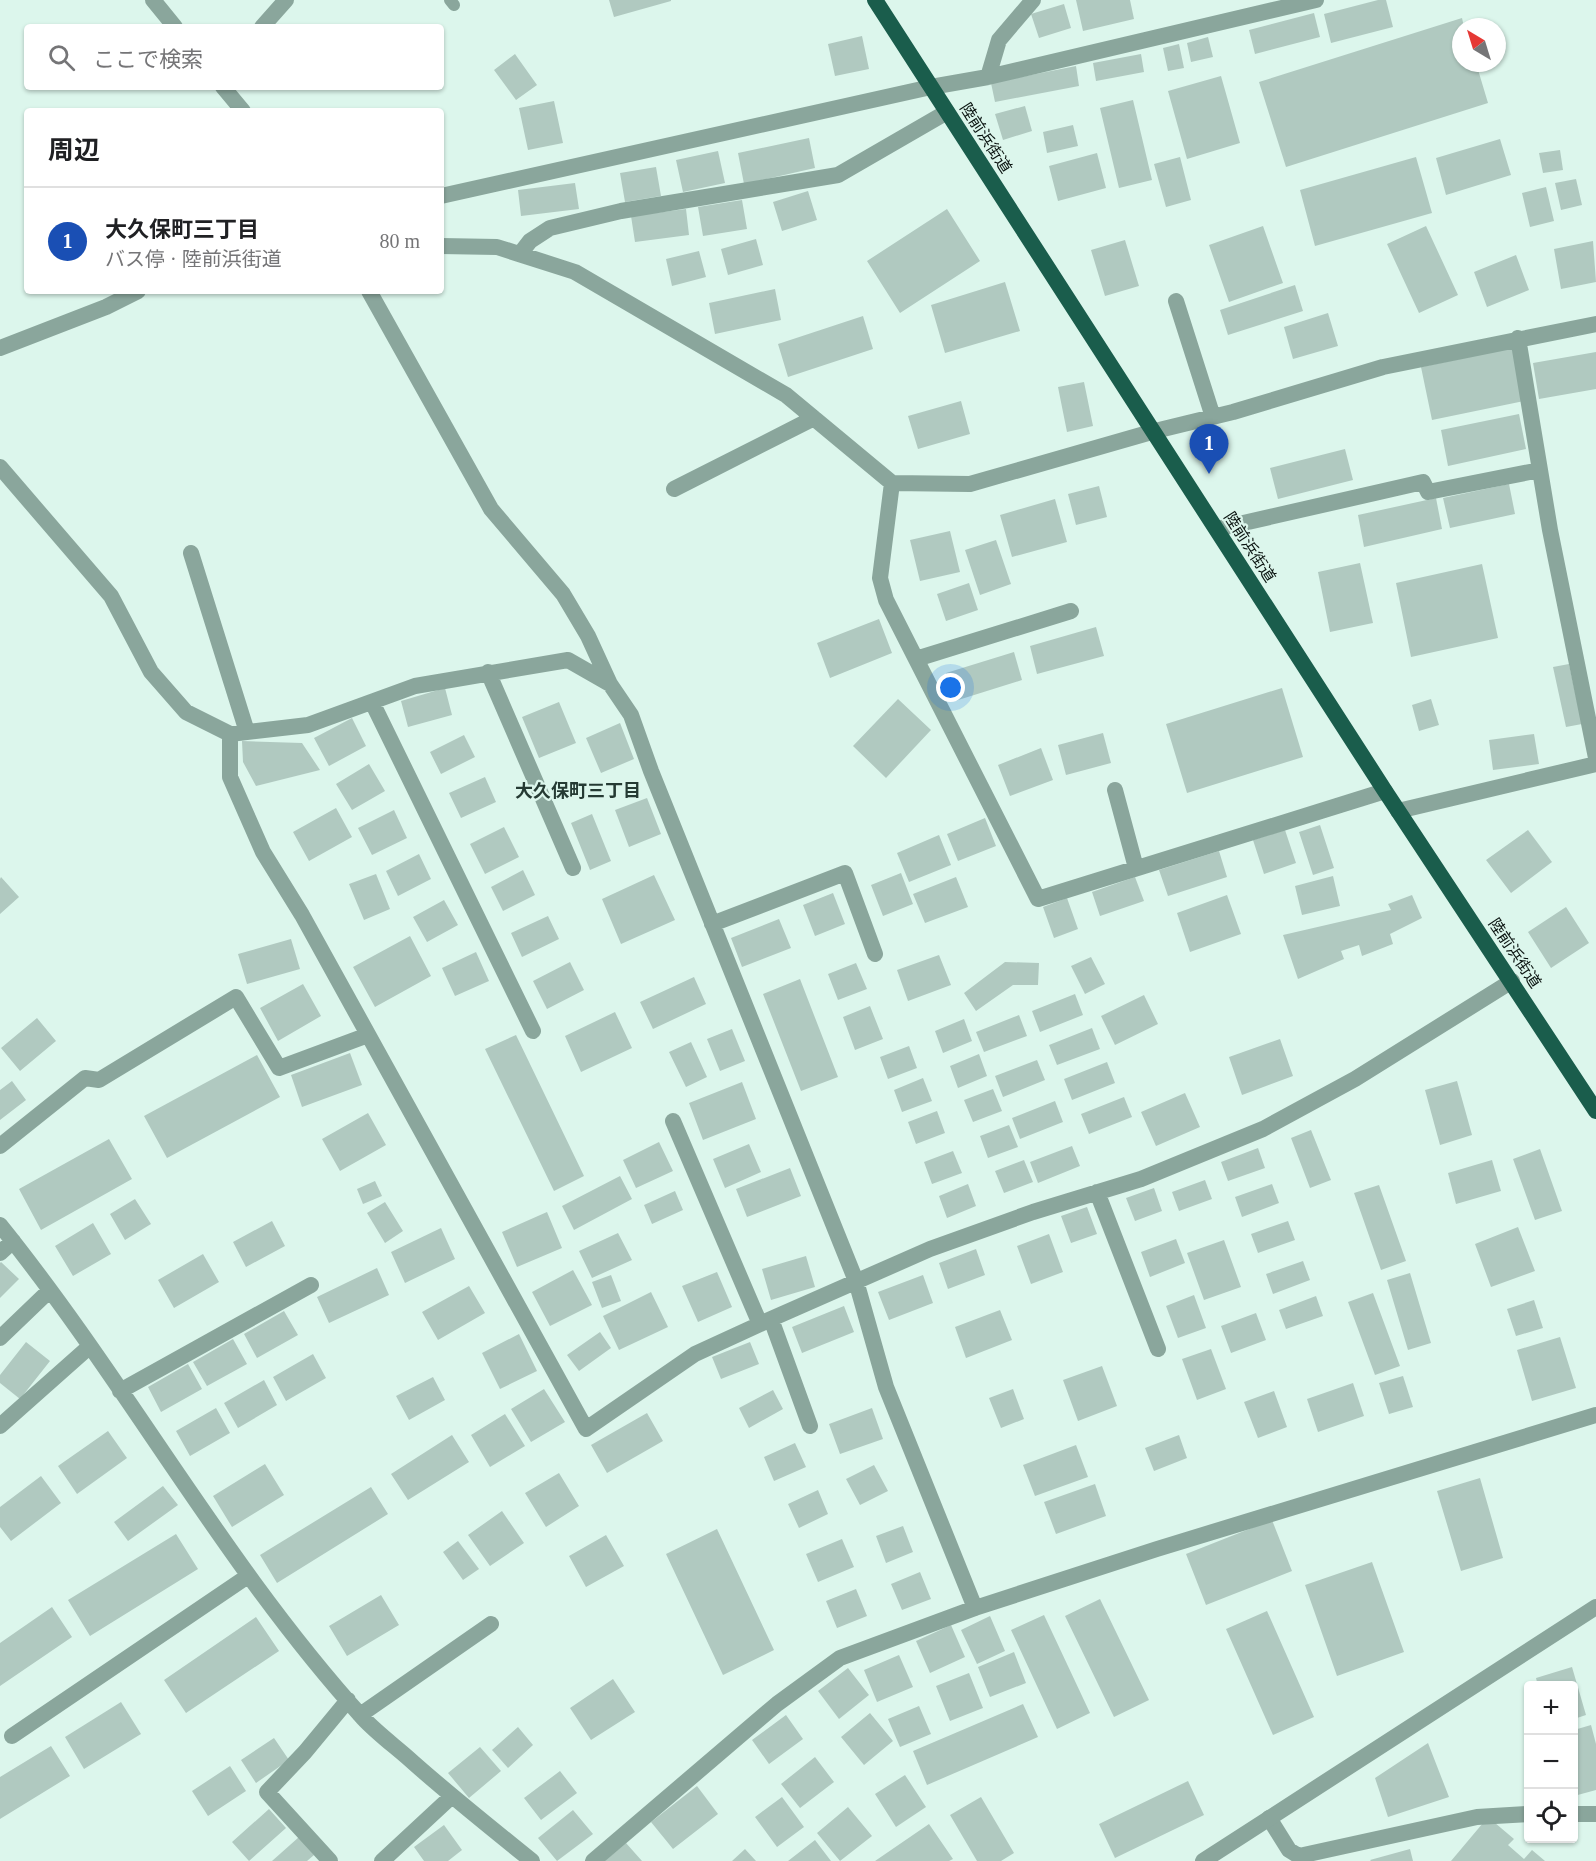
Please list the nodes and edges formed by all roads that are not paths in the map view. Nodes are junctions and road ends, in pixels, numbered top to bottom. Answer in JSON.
{"nodes":[{"id":1,"x":153,"y":0,"type":"edge"},
{"id":2,"x":286,"y":0,"type":"edge"},
{"id":3,"x":875,"y":0,"type":"edge"},
{"id":4,"x":1033,"y":0,"type":"edge"},
{"id":5,"x":1316,"y":0,"type":"edge"},
{"id":6,"x":173,"y":24,"type":"edge"},
{"id":7,"x":265,"y":24,"type":"edge"},
{"id":8,"x":988,"y":77,"type":"junction"},
{"id":9,"x":931,"y":87,"type":"junction"},
{"id":10,"x":226,"y":90,"type":"edge"},
{"id":11,"x":240,"y":108,"type":"edge"},
{"id":12,"x":947,"y":112,"type":"junction"},
{"id":13,"x":444,"y":195,"type":"edge"},
{"id":14,"x":444,"y":246,"type":"edge"},
{"id":15,"x":520,"y":254,"type":"junction"},
{"id":16,"x":132,"y":294,"type":"edge"},
{"id":17,"x":371,"y":294,"type":"edge"},
{"id":18,"x":1176,"y":301,"type":"dead end"},
{"id":19,"x":1596,"y":324,"type":"edge"},
{"id":20,"x":1518,"y":338,"type":"junction"},
{"id":21,"x":0,"y":348,"type":"edge"},
{"id":22,"x":1213,"y":417,"type":"junction"},
{"id":23,"x":814,"y":418,"type":"junction"},
{"id":24,"x":1155,"y":431,"type":"junction"},
{"id":25,"x":0,"y":467,"type":"edge"},
{"id":26,"x":1540,"y":470,"type":"junction"},
{"id":27,"x":892,"y":483,"type":"junction"},
{"id":28,"x":674,"y":489,"type":"dead end"},
{"id":29,"x":1216,"y":529,"type":"junction"},
{"id":30,"x":191,"y":553,"type":"dead end"},
{"id":31,"x":1071,"y":611,"type":"dead end"},
{"id":32,"x":916,"y":659,"type":"junction"},
{"id":33,"x":488,"y":672,"type":"junction"},
{"id":34,"x":610,"y":684,"type":"junction"},
{"id":35,"x":372,"y":702,"type":"junction"},
{"id":36,"x":247,"y":732,"type":"junction"},
{"id":37,"x":230,"y":734,"type":"junction"},
{"id":38,"x":1596,"y":758,"type":"edge"},
{"id":39,"x":1596,"y":764,"type":"edge"},
{"id":40,"x":1115,"y":790,"type":"dead end"},
{"id":41,"x":1385,"y":791,"type":"junction"},
{"id":42,"x":1398,"y":811,"type":"junction"},
{"id":43,"x":573,"y":868,"type":"dead end"},
{"id":44,"x":1136,"y":868,"type":"junction"},
{"id":45,"x":712,"y":924,"type":"junction"},
{"id":46,"x":875,"y":954,"type":"dead end"},
{"id":47,"x":1512,"y":981,"type":"junction"},
{"id":48,"x":533,"y":1031,"type":"dead end"},
{"id":49,"x":368,"y":1035,"type":"junction"},
{"id":50,"x":1596,"y":1111,"type":"edge"},
{"id":51,"x":672,"y":1121,"type":"dead end"},
{"id":52,"x":0,"y":1146,"type":"edge"},
{"id":53,"x":1097,"y":1192,"type":"junction"},
{"id":54,"x":0,"y":1225,"type":"edge"},
{"id":55,"x":13,"y":1241,"type":"junction"},
{"id":56,"x":0,"y":1253,"type":"edge"},
{"id":57,"x":856,"y":1281,"type":"junction"},
{"id":58,"x":310,"y":1285,"type":"dead end"},
{"id":59,"x":49,"y":1292,"type":"junction"},
{"id":60,"x":766,"y":1321,"type":"junction"},
{"id":61,"x":0,"y":1338,"type":"edge"},
{"id":62,"x":89,"y":1347,"type":"junction"},
{"id":63,"x":1158,"y":1349,"type":"dead end"},
{"id":64,"x":120,"y":1391,"type":"junction"},
{"id":65,"x":1596,"y":1414,"type":"edge"},
{"id":66,"x":810,"y":1425,"type":"dead end"},
{"id":67,"x":0,"y":1426,"type":"edge"},
{"id":68,"x":248,"y":1576,"type":"junction"},
{"id":69,"x":1596,"y":1607,"type":"edge"},
{"id":70,"x":975,"y":1608,"type":"junction"},
{"id":71,"x":491,"y":1624,"type":"dead end"},
{"id":72,"x":348,"y":1700,"type":"junction"},
{"id":73,"x":360,"y":1715,"type":"junction"},
{"id":74,"x":12,"y":1736,"type":"dead end"},
{"id":75,"x":451,"y":1797,"type":"junction"},
{"id":76,"x":1524,"y":1814,"type":"edge"},
{"id":77,"x":1578,"y":1814,"type":"edge"},
{"id":78,"x":1596,"y":1814,"type":"edge"},
{"id":79,"x":1269,"y":1818,"type":"junction"},
{"id":80,"x":1342,"y":1855,"type":"edge"},
{"id":81,"x":330,"y":1861,"type":"edge"},
{"id":82,"x":382,"y":1861,"type":"edge"},
{"id":83,"x":532,"y":1861,"type":"edge"},
{"id":84,"x":593,"y":1861,"type":"edge"},
{"id":85,"x":1203,"y":1861,"type":"edge"}],
"edges":[{"from":1,"to":6,"type":"street"},
{"from":2,"to":7,"type":"street"},
{"from":3,"to":9,"type":"highway","name":"陸前浜街道"},
{"from":4,"to":8,"type":"street"},
{"from":5,"to":8,"type":"street"},
{"from":8,"to":9,"type":"street"},
{"from":9,"to":12,"type":"highway","name":"陸前浜街道"},
{"from":9,"to":13,"type":"street"},
{"from":10,"to":11,"type":"street"},
{"from":12,"to":15,"type":"street"},
{"from":12,"to":24,"type":"highway","name":"陸前浜街道"},
{"from":14,"to":15,"type":"street"},
{"from":15,"to":23,"type":"street"},
{"from":16,"to":21,"type":"street"},
{"from":17,"to":34,"type":"street"},
{"from":18,"to":22,"type":"street"},
{"from":19,"to":20,"type":"street"},
{"from":20,"to":22,"type":"street"},
{"from":20,"to":26,"type":"street"},
{"from":22,"to":24,"type":"street"},
{"from":23,"to":27,"type":"street"},
{"from":23,"to":28,"type":"street"},
{"from":24,"to":27,"type":"street"},
{"from":24,"to":29,"type":"highway","name":"陸前浜街道"},
{"from":25,"to":37,"type":"street"},
{"from":26,"to":29,"type":"street"},
{"from":26,"to":38,"type":"street"},
{"from":27,"to":32,"type":"street"},
{"from":29,"to":41,"type":"highway","name":"陸前浜街道"},
{"from":30,"to":36,"type":"street"},
{"from":31,"to":32,"type":"street"},
{"from":32,"to":44,"type":"street"},
{"from":33,"to":34,"type":"street"},
{"from":33,"to":35,"type":"street"},
{"from":33,"to":43,"type":"street"},
{"from":34,"to":45,"type":"street"},
{"from":35,"to":36,"type":"street"},
{"from":35,"to":48,"type":"street"},
{"from":36,"to":37,"type":"street"},
{"from":37,"to":49,"type":"street"},
{"from":39,"to":42,"type":"street"},
{"from":40,"to":44,"type":"street"},
{"from":41,"to":42,"type":"highway","name":"陸前浜街道"},
{"from":41,"to":44,"type":"street"},
{"from":42,"to":47,"type":"highway","name":"陸前浜街道"},
{"from":45,"to":46,"type":"street"},
{"from":45,"to":57,"type":"street"},
{"from":47,"to":50,"type":"highway","name":"陸前浜街道"},
{"from":47,"to":53,"type":"street"},
{"from":49,"to":52,"type":"street"},
{"from":49,"to":60,"type":"street"},
{"from":51,"to":60,"type":"street"},
{"from":53,"to":57,"type":"street"},
{"from":53,"to":63,"type":"street"},
{"from":54,"to":55,"type":"street"},
{"from":55,"to":56,"type":"street"},
{"from":55,"to":59,"type":"street"},
{"from":57,"to":60,"type":"street"},
{"from":57,"to":70,"type":"street"},
{"from":58,"to":64,"type":"street"},
{"from":59,"to":61,"type":"street"},
{"from":59,"to":62,"type":"street"},
{"from":60,"to":66,"type":"street"},
{"from":62,"to":64,"type":"street"},
{"from":62,"to":67,"type":"street"},
{"from":64,"to":68,"type":"street"},
{"from":65,"to":70,"type":"street"},
{"from":68,"to":72,"type":"street"},
{"from":68,"to":74,"type":"street"},
{"from":69,"to":79,"type":"street"},
{"from":70,"to":84,"type":"street"},
{"from":71,"to":73,"type":"street"},
{"from":72,"to":73,"type":"street"},
{"from":72,"to":81,"type":"street"},
{"from":73,"to":75,"type":"street"},
{"from":75,"to":82,"type":"street"},
{"from":75,"to":83,"type":"street"},
{"from":76,"to":80,"type":"street"},
{"from":77,"to":78,"type":"street"},
{"from":79,"to":80,"type":"street"},
{"from":79,"to":85,"type":"street"}]}
